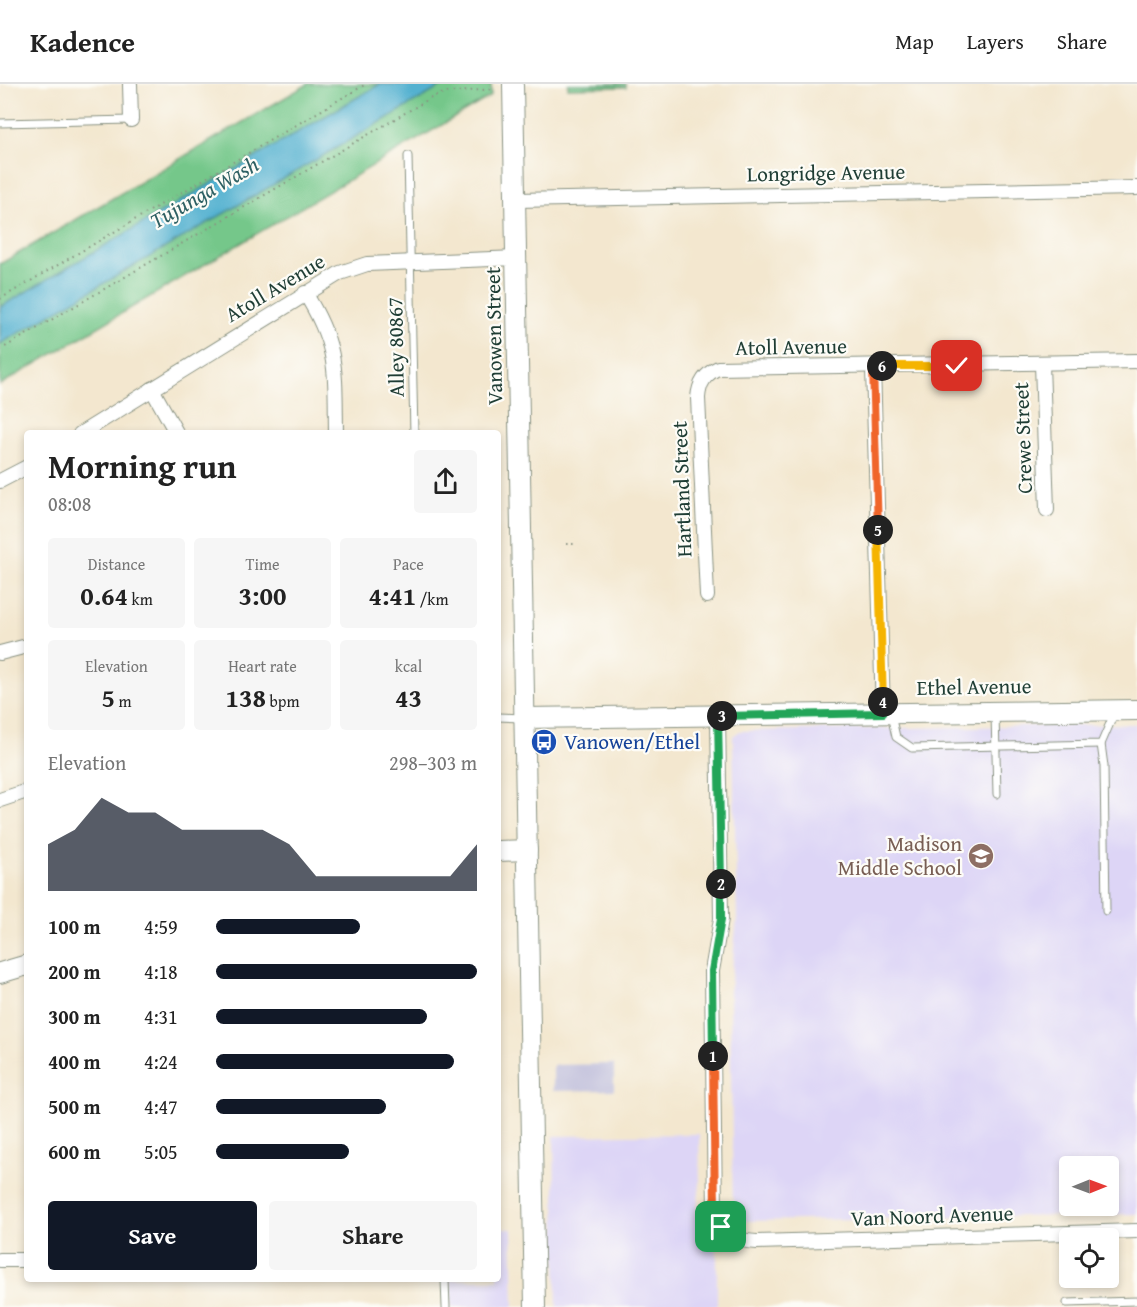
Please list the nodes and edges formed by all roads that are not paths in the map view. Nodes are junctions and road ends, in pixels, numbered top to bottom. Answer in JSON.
{"nodes":[{"id":1,"x":130,"y":84,"type":"edge"},
{"id":2,"x":503,"y":87,"type":"edge"},
{"id":3,"x":131,"y":120,"type":"joint"},
{"id":4,"x":0,"y":123,"type":"edge"},
{"id":5,"x":408,"y":156,"type":"dead end"},
{"id":6,"x":1137,"y":188,"type":"edge"},
{"id":7,"x":516,"y":200,"type":"junction"},
{"id":8,"x":517,"y":258,"type":"junction"},
{"id":9,"x":411,"y":260,"type":"junction"},
{"id":10,"x":305,"y":293,"type":"junction"},
{"id":11,"x":1137,"y":361,"type":"edge"},
{"id":12,"x":1042,"y":364,"type":"junction"},
{"id":13,"x":873,"y":367,"type":"junction"},
{"id":14,"x":702,"y":381,"type":"joint"},
{"id":15,"x":152,"y":389,"type":"junction"},
{"id":16,"x":86,"y":430,"type":"edge"},
{"id":17,"x":175,"y":430,"type":"edge"},
{"id":18,"x":336,"y":430,"type":"edge"},
{"id":19,"x":414,"y":430,"type":"edge"},
{"id":20,"x":24,"y":469,"type":"edge"},
{"id":21,"x":0,"y":481,"type":"edge"},
{"id":22,"x":1047,"y":510,"type":"dead end"},
{"id":23,"x":707,"y":596,"type":"dead end"},
{"id":24,"x":24,"y":647,"type":"edge"},
{"id":25,"x":0,"y":653,"type":"edge"},
{"id":26,"x":1116,"y":710,"type":"junction"},
{"id":27,"x":1137,"y":710,"type":"edge"},
{"id":28,"x":995,"y":711,"type":"junction"},
{"id":29,"x":887,"y":713,"type":"junction"},
{"id":30,"x":718,"y":716,"type":"junction"},
{"id":31,"x":501,"y":717,"type":"edge"},
{"id":32,"x":524,"y":718,"type":"junction"},
{"id":33,"x":1101,"y":744,"type":"junction"},
{"id":34,"x":996,"y":746,"type":"junction"},
{"id":35,"x":24,"y":792,"type":"edge"},
{"id":36,"x":997,"y":794,"type":"dead end"},
{"id":37,"x":0,"y":800,"type":"edge"},
{"id":38,"x":527,"y":850,"type":"junction"},
{"id":39,"x":501,"y":851,"type":"edge"},
{"id":40,"x":1106,"y":911,"type":"dead end"},
{"id":41,"x":24,"y":966,"type":"edge"},
{"id":42,"x":0,"y":973,"type":"edge"},
{"id":43,"x":1137,"y":1231,"type":"edge"},
{"id":44,"x":0,"y":1260,"type":"edge"},
{"id":45,"x":24,"y":1260,"type":"edge"},
{"id":46,"x":445,"y":1282,"type":"edge"},
{"id":47,"x":1137,"y":1301,"type":"edge"},
{"id":48,"x":1067,"y":1303,"type":"dead end"},
{"id":49,"x":446,"y":1307,"type":"edge"},
{"id":50,"x":535,"y":1307,"type":"edge"}],
"edges":[{"from":1,"to":3,"type":"street"},
{"from":2,"to":7,"type":"main road","name":"Vanowen Street"},
{"from":3,"to":4,"type":"lane"},
{"from":5,"to":9,"type":"lane","name":"Alley 80867"},
{"from":6,"to":7,"type":"street","name":"Longridge Avenue"},
{"from":7,"to":8,"type":"main road","name":"Vanowen Street"},
{"from":8,"to":9,"type":"street","name":"Atoll Avenue"},
{"from":8,"to":32,"type":"main road","name":"Vanowen Street"},
{"from":9,"to":10,"type":"street","name":"Atoll Avenue"},
{"from":9,"to":19,"type":"lane","name":"Alley 80867"},
{"from":10,"to":15,"type":"street","name":"Atoll Avenue"},
{"from":10,"to":18,"type":"street"},
{"from":11,"to":12,"type":"street","name":"Atoll Avenue"},
{"from":12,"to":13,"type":"street","name":"Atoll Avenue"},
{"from":12,"to":22,"type":"street","name":"Crewe Street"},
{"from":13,"to":14,"type":"street","name":"Atoll Avenue"},
{"from":13,"to":29,"type":"street"},
{"from":14,"to":23,"type":"street","name":"Hartland Street"},
{"from":15,"to":16,"type":"street","name":"Atoll Avenue"},
{"from":15,"to":17,"type":"street"},
{"from":20,"to":21,"type":"street"},
{"from":24,"to":25,"type":"street"},
{"from":26,"to":27,"type":"main road","name":"Ethel Avenue"},
{"from":26,"to":28,"type":"main road","name":"Ethel Avenue"},
{"from":26,"to":33,"type":"lane"},
{"from":28,"to":29,"type":"main road","name":"Ethel Avenue"},
{"from":28,"to":34,"type":"lane"},
{"from":29,"to":30,"type":"main road","name":"Ethel Avenue"},
{"from":29,"to":34,"type":"lane"},
{"from":30,"to":32,"type":"main road","name":"Ethel Avenue"},
{"from":30,"to":43,"type":"street","name":"Van Noord Avenue"},
{"from":31,"to":32,"type":"lane"},
{"from":32,"to":38,"type":"main road","name":"Vanowen Street"},
{"from":33,"to":34,"type":"lane"},
{"from":33,"to":40,"type":"lane"},
{"from":34,"to":36,"type":"lane"},
{"from":35,"to":37,"type":"street"},
{"from":38,"to":39,"type":"main road"},
{"from":38,"to":50,"type":"main road","name":"Vanowen Street"},
{"from":41,"to":42,"type":"main road"},
{"from":44,"to":45,"type":"street"},
{"from":46,"to":49,"type":"lane"},
{"from":47,"to":48,"type":"lane"}]}
